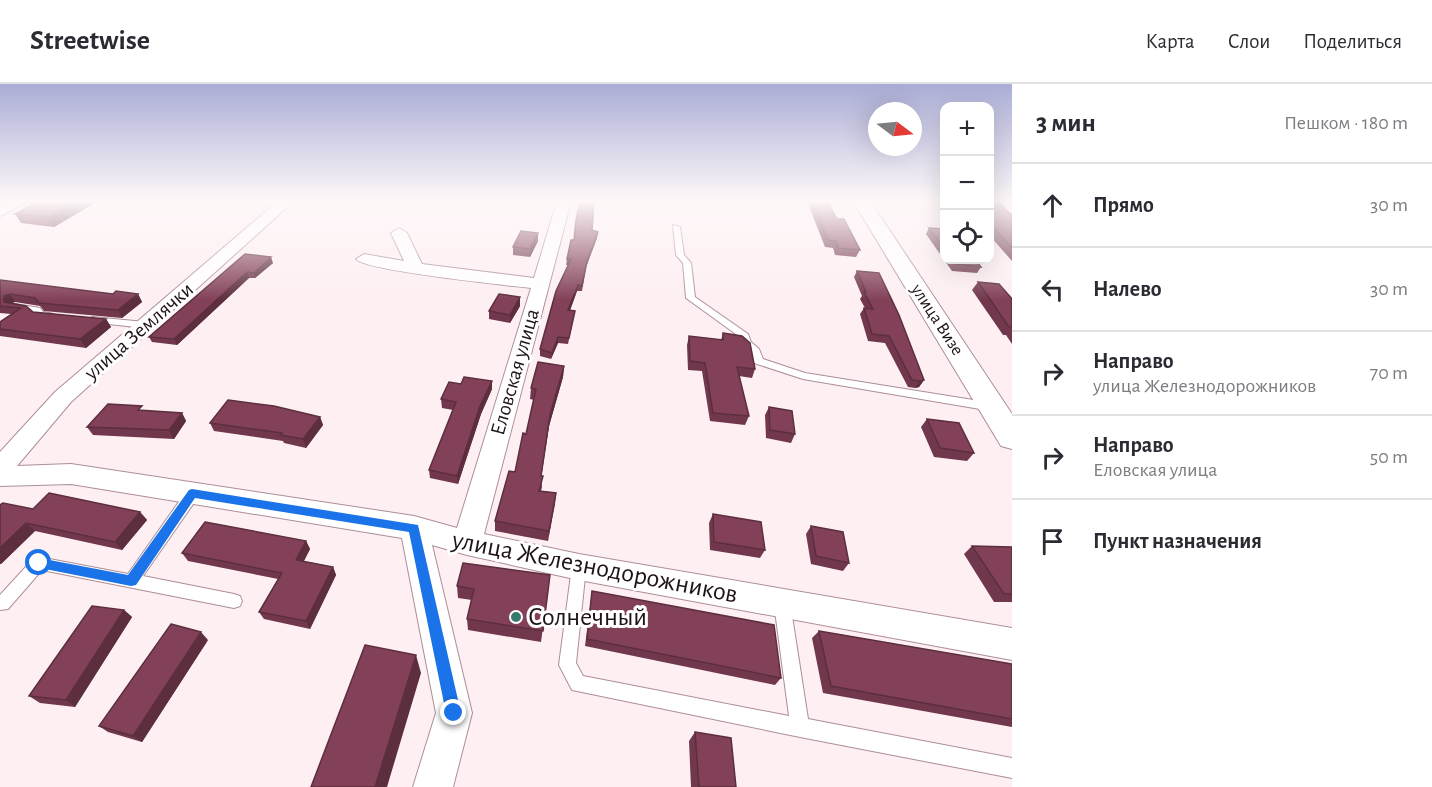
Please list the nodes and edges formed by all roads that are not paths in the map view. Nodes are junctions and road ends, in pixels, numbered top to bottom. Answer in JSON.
{"nodes":[{"id":1,"x":399,"y":233,"type":"dead end"},
{"id":2,"x":249,"y":234,"type":"edge"},
{"id":3,"x":555,"y":234,"type":"edge"},
{"id":4,"x":677,"y":234,"type":"edge"},
{"id":5,"x":882,"y":234,"type":"edge"},
{"id":6,"x":364,"y":259,"type":"dead end"},
{"id":7,"x":416,"y":268,"type":"junction"},
{"id":8,"x":540,"y":284,"type":"junction"},
{"id":9,"x":15,"y":307,"type":"edge"},
{"id":10,"x":63,"y":317,"type":"edge"},
{"id":11,"x":86,"y":320,"type":"edge"},
{"id":12,"x":145,"y":325,"type":"junction"},
{"id":13,"x":992,"y":407,"type":"junction"},
{"id":14,"x":1012,"y":438,"type":"edge"},
{"id":15,"x":0,"y":469,"type":"edge"},
{"id":16,"x":0,"y":476,"type":"edge"},
{"id":17,"x":192,"y":493,"type":"junction"},
{"id":18,"x":414,"y":528,"type":"junction"},
{"id":19,"x":467,"y":543,"type":"junction"},
{"id":20,"x":579,"y":567,"type":"junction"},
{"id":21,"x":131,"y":581,"type":"junction"},
{"id":22,"x":234,"y":601,"type":"dead end"},
{"id":23,"x":782,"y":603,"type":"junction"},
{"id":24,"x":1,"y":605,"type":"edge"},
{"id":25,"x":1012,"y":644,"type":"edge"},
{"id":26,"x":801,"y":728,"type":"junction"},
{"id":27,"x":1012,"y":768,"type":"edge"},
{"id":28,"x":433,"y":787,"type":"edge"}],
"edges":[{"from":1,"to":7,"type":"street"},
{"from":2,"to":12,"type":"street","name":"улица Землячки"},
{"from":3,"to":8,"type":"street","name":"Еловская улица"},
{"from":4,"to":13,"type":"lane"},
{"from":5,"to":13,"type":"street","name":"улица Визе"},
{"from":6,"to":7,"type":"street"},
{"from":7,"to":8,"type":"street"},
{"from":8,"to":19,"type":"street","name":"Еловская улица"},
{"from":9,"to":10,"type":"lane"},
{"from":11,"to":12,"type":"lane"},
{"from":12,"to":15,"type":"street","name":"улица Землячки"},
{"from":13,"to":14,"type":"street","name":"улица Визе"},
{"from":16,"to":17,"type":"street","name":"улица Железнодорожников"},
{"from":17,"to":18,"type":"street","name":"улица Железнодорожников"},
{"from":17,"to":21,"type":"lane"},
{"from":18,"to":19,"type":"street","name":"улица Железнодорожников"},
{"from":18,"to":28,"type":"street"},
{"from":19,"to":20,"type":"street","name":"улица Железнодорожников"},
{"from":20,"to":23,"type":"street","name":"улица Железнодорожников"},
{"from":20,"to":26,"type":"lane"},
{"from":21,"to":22,"type":"lane"},
{"from":21,"to":24,"type":"lane"},
{"from":23,"to":25,"type":"street","name":"улица Железнодорожников"},
{"from":23,"to":26,"type":"lane"},
{"from":26,"to":27,"type":"lane"}]}
